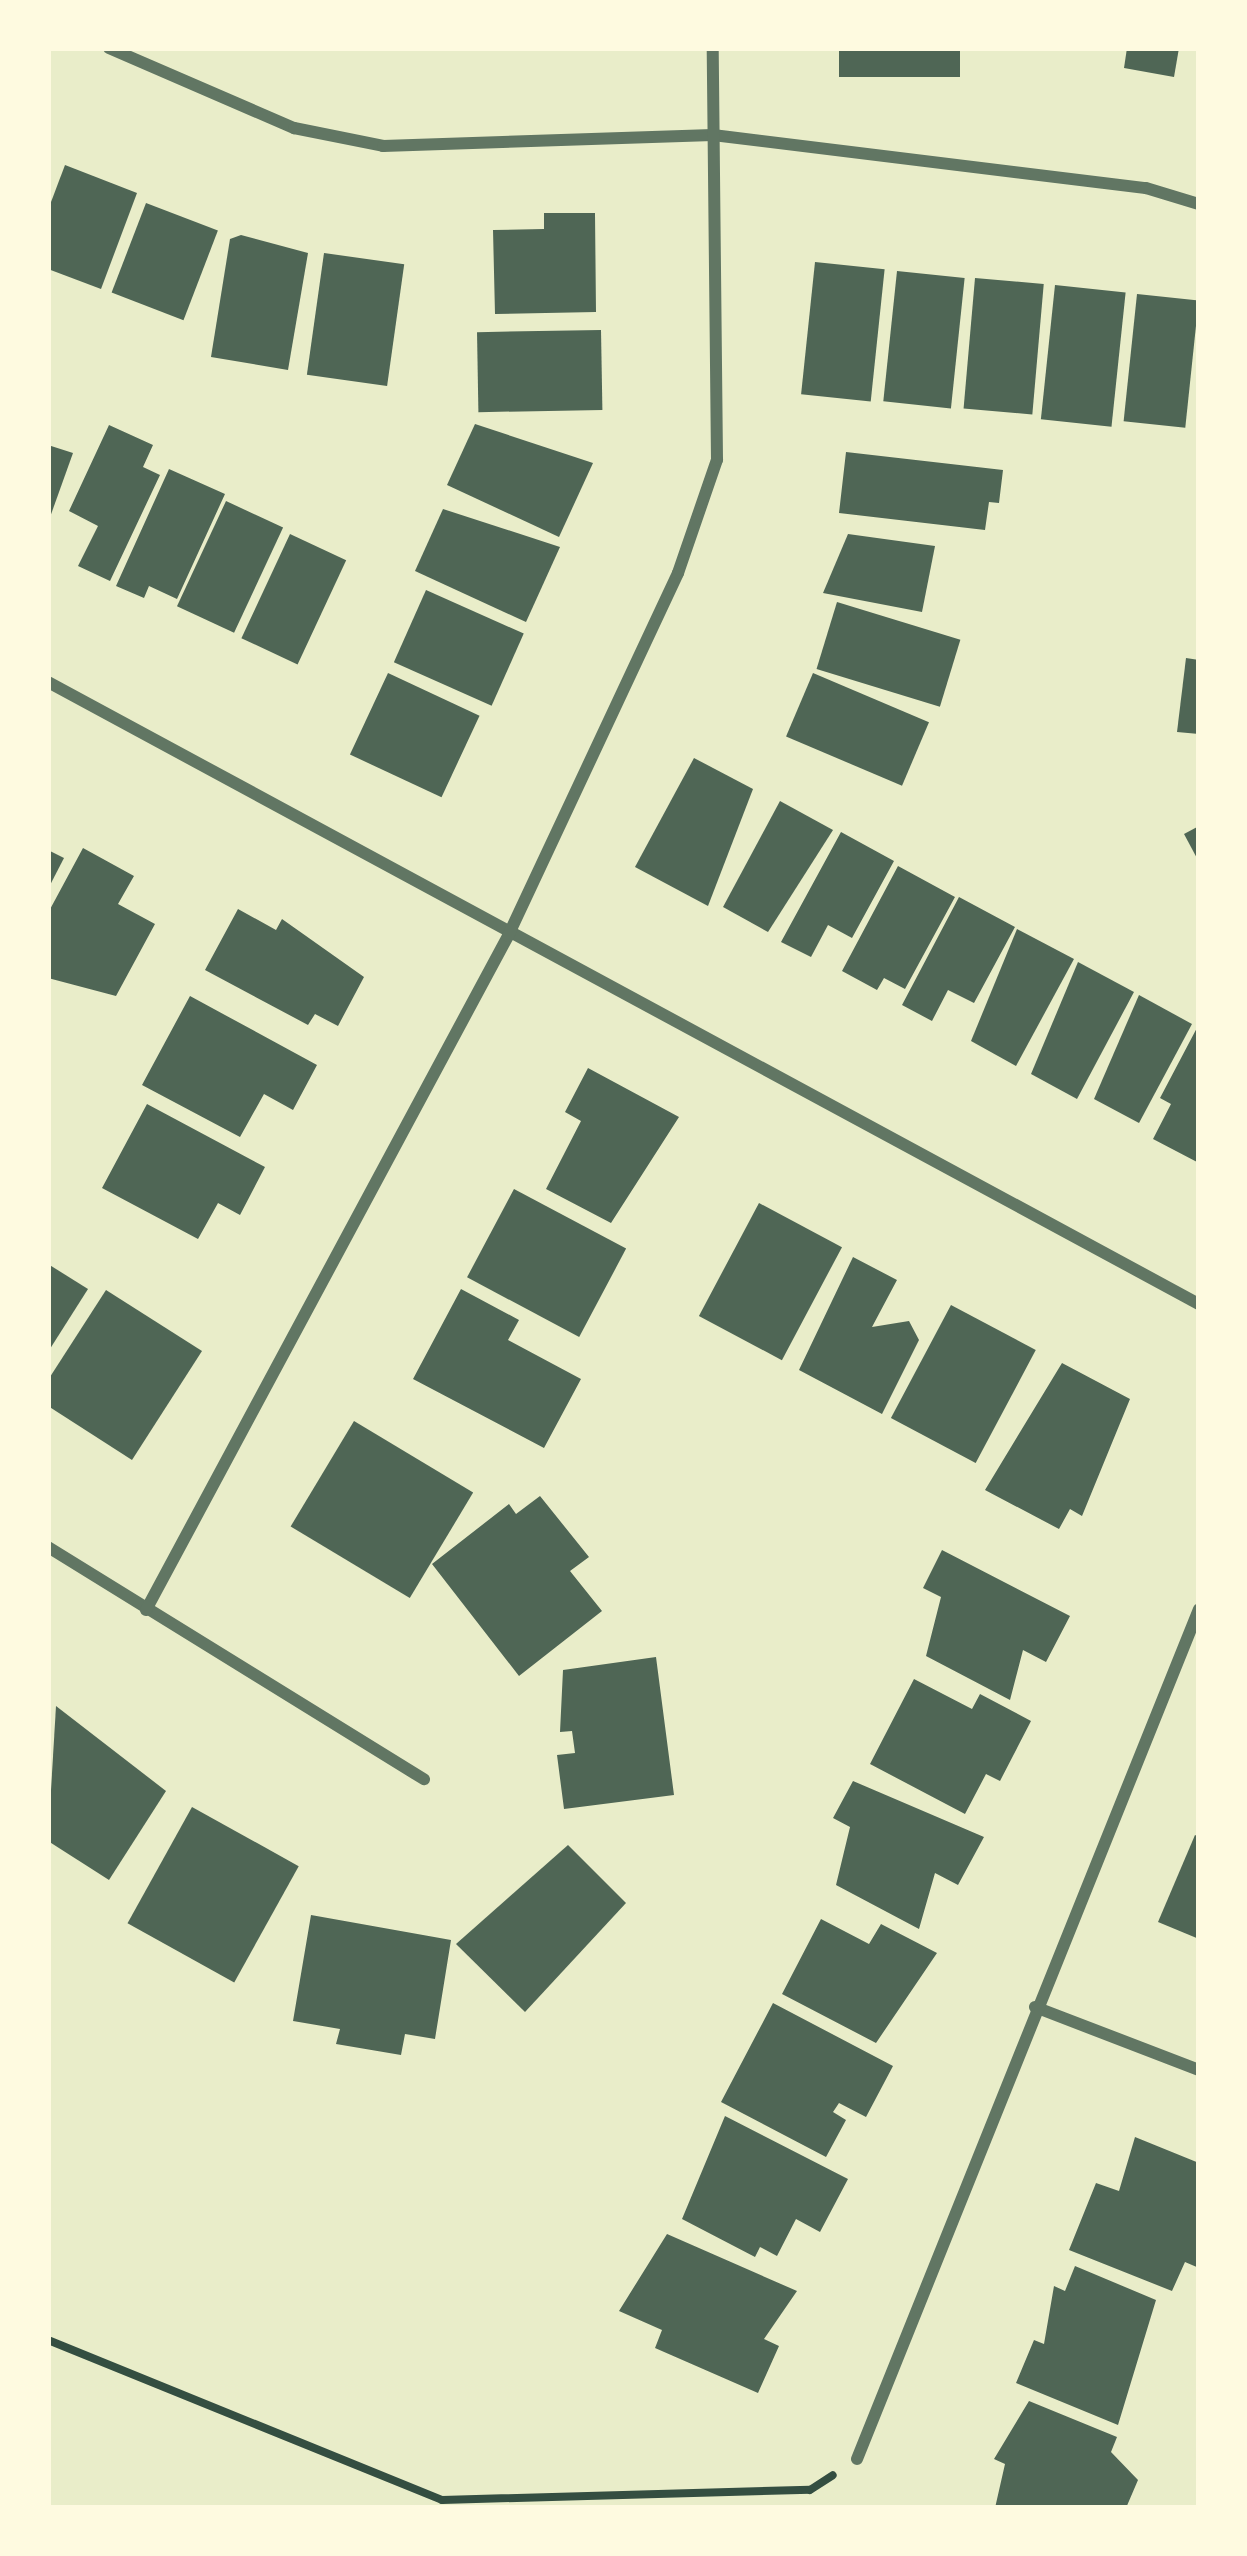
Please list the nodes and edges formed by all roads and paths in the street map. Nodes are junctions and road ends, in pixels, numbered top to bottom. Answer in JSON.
{"nodes":[{"id":1,"x":109,"y":48,"type":"edge"},
{"id":2,"x":713,"y":48,"type":"edge"},
{"id":3,"x":713,"y":135,"type":"junction"},
{"id":4,"x":1199,"y":204,"type":"edge"},
{"id":5,"x":48,"y":682,"type":"edge"},
{"id":6,"x":508,"y":936,"type":"junction"},
{"id":7,"x":1199,"y":1304,"type":"edge"},
{"id":8,"x":48,"y":1547,"type":"edge"},
{"id":9,"x":1199,"y":1609,"type":"edge"},
{"id":10,"x":146,"y":1610,"type":"junction"},
{"id":11,"x":424,"y":1779,"type":"dead end"},
{"id":12,"x":1035,"y":2007,"type":"junction"},
{"id":13,"x":1199,"y":2070,"type":"edge"},
{"id":14,"x":48,"y":2341,"type":"edge"},
{"id":15,"x":857,"y":2459,"type":"joint"}],
"edges":[{"from":1,"to":3,"type":"street"},
{"from":2,"to":3,"type":"street"},
{"from":3,"to":4,"type":"street"},
{"from":3,"to":6,"type":"street"},
{"from":5,"to":6,"type":"street"},
{"from":6,"to":7,"type":"street"},
{"from":6,"to":10,"type":"street"},
{"from":8,"to":10,"type":"street"},
{"from":9,"to":12,"type":"street"},
{"from":10,"to":11,"type":"street"},
{"from":12,"to":13,"type":"street"},
{"from":12,"to":15,"type":"street"},
{"from":14,"to":15,"type":"path"}]}
